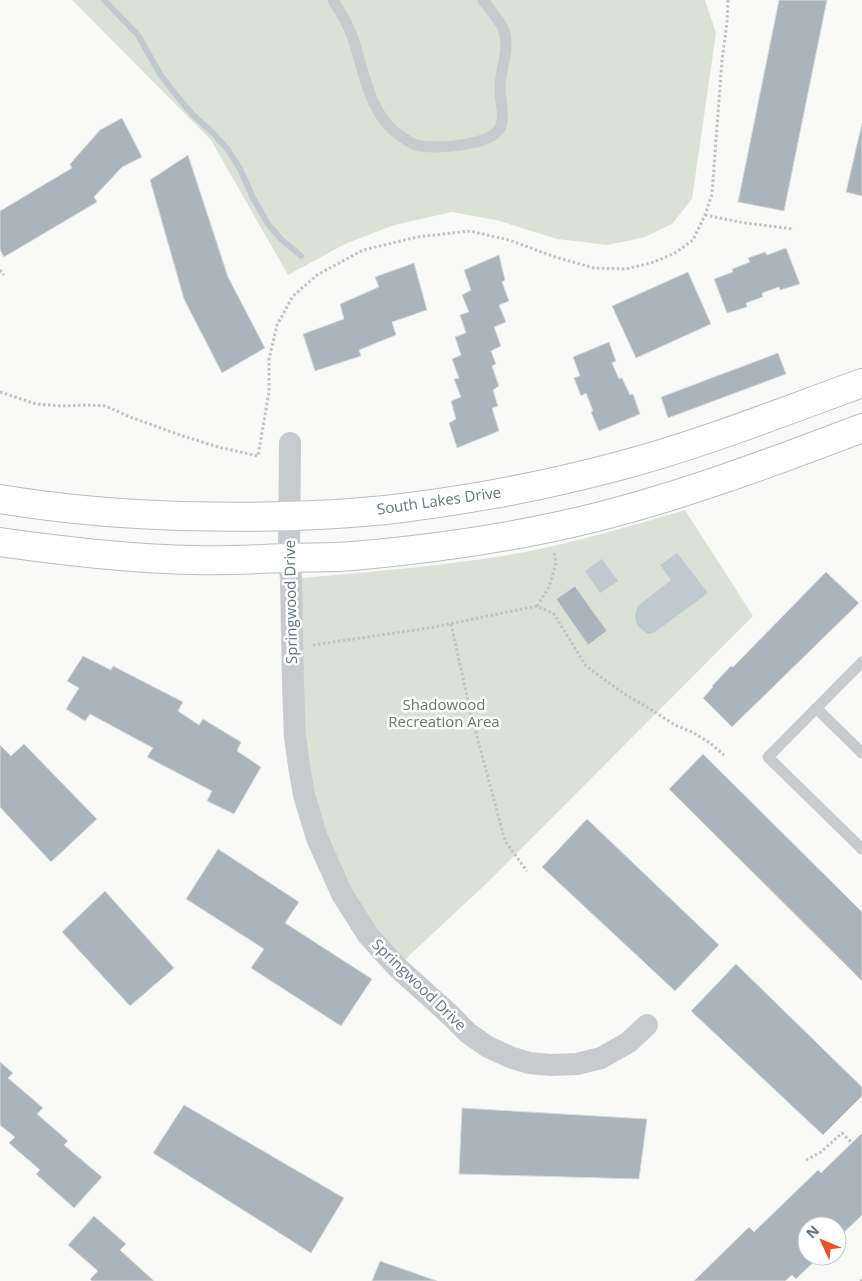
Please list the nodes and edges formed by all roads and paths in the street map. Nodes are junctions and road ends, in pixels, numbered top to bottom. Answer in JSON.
{"nodes":[{"id":1,"x":333,"y":0,"type":"edge"},
{"id":2,"x":483,"y":0,"type":"edge"},
{"id":3,"x":728,"y":0,"type":"edge"},
{"id":4,"x":705,"y":215,"type":"junction"},
{"id":5,"x":794,"y":229,"type":"dead end"},
{"id":6,"x":0,"y":270,"type":"edge"},
{"id":7,"x":4,"y":275,"type":"dead end"},
{"id":8,"x":862,"y":383,"type":"edge"},
{"id":9,"x":0,"y":392,"type":"edge"},
{"id":10,"x":862,"y":428,"type":"edge"},
{"id":11,"x":290,"y":444,"type":"dead end"},
{"id":12,"x":0,"y":499,"type":"edge"},
{"id":13,"x":290,"y":515,"type":"junction"},
{"id":14,"x":0,"y":542,"type":"edge"},
{"id":15,"x":552,"y":545,"type":"dead end"},
{"id":16,"x":289,"y":558,"type":"junction"},
{"id":17,"x":538,"y":606,"type":"junction"},
{"id":18,"x":451,"y":624,"type":"junction"},
{"id":19,"x":310,"y":645,"type":"dead end"},
{"id":20,"x":862,"y":662,"type":"edge"},
{"id":21,"x":816,"y":708,"type":"junction"},
{"id":22,"x":862,"y":754,"type":"edge"},
{"id":23,"x":724,"y":755,"type":"dead end"},
{"id":24,"x":862,"y":849,"type":"edge"},
{"id":25,"x":527,"y":871,"type":"dead end"},
{"id":26,"x":647,"y":1025,"type":"dead end"},
{"id":27,"x":852,"y":1143,"type":"dead end"},
{"id":28,"x":806,"y":1160,"type":"dead end"}],
"edges":[{"from":1,"to":2,"type":"lane"},
{"from":3,"to":4,"type":"path"},
{"from":4,"to":5,"type":"path"},
{"from":4,"to":9,"type":"path"},
{"from":6,"to":7,"type":"path"},
{"from":8,"to":13,"type":"main road","name":"South Lakes Drive"},
{"from":10,"to":16,"type":"main road"},
{"from":11,"to":13,"type":"street","name":"Springwood Drive"},
{"from":12,"to":13,"type":"main road","name":"South Lakes Drive"},
{"from":13,"to":16,"type":"street","name":"Springwood Drive"},
{"from":14,"to":16,"type":"main road"},
{"from":15,"to":17,"type":"path"},
{"from":16,"to":26,"type":"street","name":"Springwood Drive"},
{"from":17,"to":18,"type":"path"},
{"from":17,"to":23,"type":"path"},
{"from":18,"to":19,"type":"path"},
{"from":18,"to":25,"type":"path"},
{"from":20,"to":21,"type":"lane"},
{"from":21,"to":22,"type":"lane"},
{"from":21,"to":24,"type":"lane"},
{"from":27,"to":28,"type":"path"}]}
